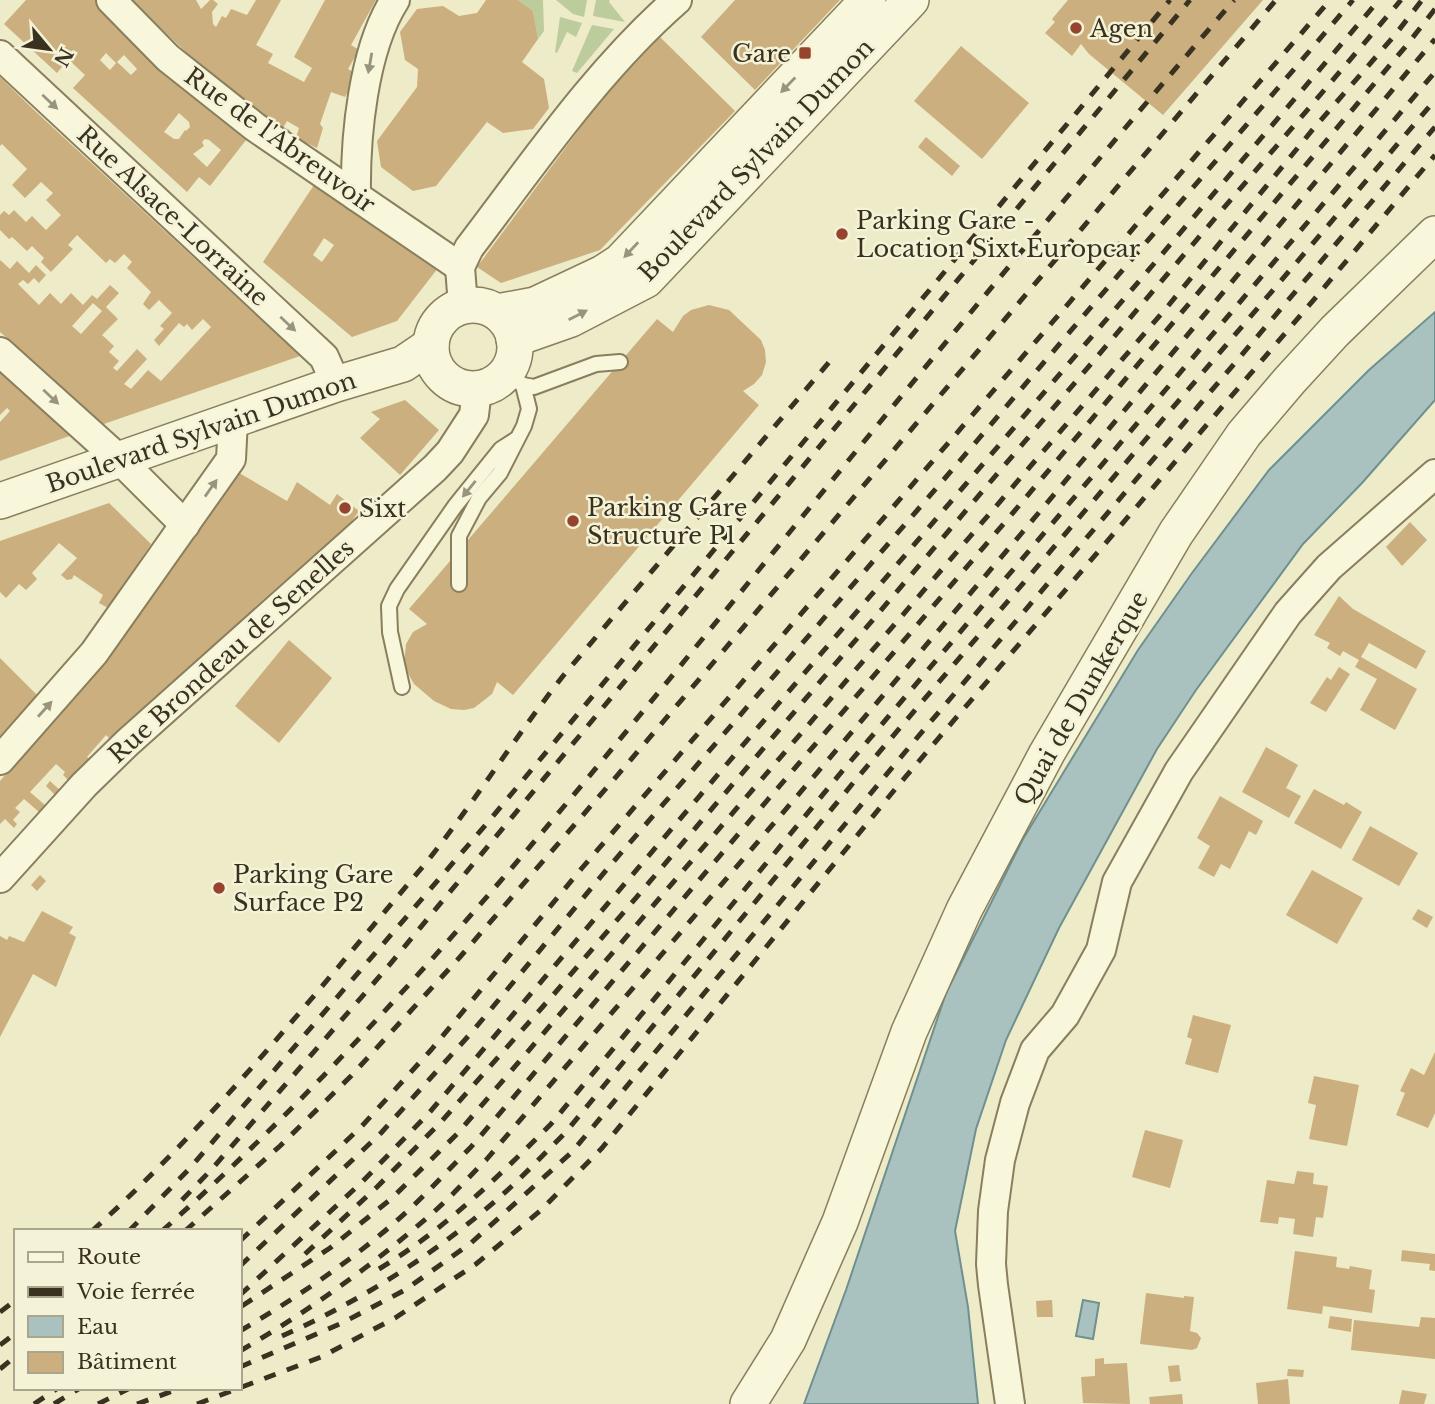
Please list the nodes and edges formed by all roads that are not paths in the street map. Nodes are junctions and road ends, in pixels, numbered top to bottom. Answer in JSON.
{"nodes":[{"id":1,"x":111,"y":0,"type":"edge"},
{"id":2,"x":395,"y":0,"type":"edge"},
{"id":3,"x":677,"y":0,"type":"edge"},
{"id":4,"x":868,"y":0,"type":"edge"},
{"id":5,"x":911,"y":0,"type":"edge"},
{"id":6,"x":0,"y":55,"type":"edge"},
{"id":7,"x":356,"y":196,"type":"junction"},
{"id":8,"x":1433,"y":242,"type":"edge"},
{"id":9,"x":460,"y":267,"type":"junction"},
{"id":10,"x":463,"y":306,"type":"junction"},
{"id":11,"x":505,"y":326,"type":"junction"},
{"id":12,"x":0,"y":352,"type":"edge"},
{"id":13,"x":423,"y":359,"type":"junction"},
{"id":14,"x":620,"y":362,"type":"dead end"},
{"id":15,"x":515,"y":379,"type":"junction"},
{"id":16,"x":336,"y":384,"type":"junction"},
{"id":17,"x":477,"y":389,"type":"junction"},
{"id":18,"x":233,"y":420,"type":"junction"},
{"id":19,"x":515,"y":440,"type":"junction"},
{"id":20,"x":120,"y":460,"type":"junction"},
{"id":21,"x":1435,"y":474,"type":"edge"},
{"id":22,"x":0,"y":501,"type":"edge"},
{"id":23,"x":185,"y":525,"type":"junction"},
{"id":24,"x":459,"y":584,"type":"dead end"},
{"id":25,"x":402,"y":687,"type":"dead end"},
{"id":26,"x":0,"y":760,"type":"edge"},
{"id":27,"x":0,"y":878,"type":"edge"},
{"id":28,"x":840,"y":1222,"type":"junction"},
{"id":29,"x":748,"y":1404,"type":"edge"},
{"id":30,"x":772,"y":1404,"type":"edge"},
{"id":31,"x":1010,"y":1404,"type":"edge"}],
"edges":[{"from":1,"to":7,"type":"street","name":"Rue de l'Abreuvoir"},
{"from":2,"to":7,"type":"street","one_way":true},
{"from":3,"to":9,"type":"street"},
{"from":4,"to":11,"type":"street","one_way":true},
{"from":11,"to":5,"type":"street","name":"Boulevard Sylvain Dumon","one_way":true},
{"from":6,"to":16,"type":"street","name":"Rue Alsace-Lorraine","one_way":true},
{"from":7,"to":9,"type":"street","name":"Rue de l'Abreuvoir"},
{"from":8,"to":28,"type":"street","name":"Quai de Dunkerque"},
{"from":9,"to":10,"type":"street"},
{"from":10,"to":11,"type":"street"},
{"from":10,"to":13,"type":"street"},
{"from":11,"to":15,"type":"street"},
{"from":12,"to":20,"type":"street","one_way":true},
{"from":13,"to":16,"type":"street","name":"Boulevard Sylvain Dumon"},
{"from":13,"to":17,"type":"street"},
{"from":14,"to":15,"type":"lane"},
{"from":15,"to":17,"type":"street"},
{"from":15,"to":19,"type":"lane"},
{"from":16,"to":18,"type":"street","name":"Boulevard Sylvain Dumon"},
{"from":17,"to":27,"type":"street","name":"Rue Brondeau de Senelles"},
{"from":18,"to":20,"type":"street","name":"Boulevard Sylvain Dumon"},
{"from":23,"to":18,"type":"street","one_way":true},
{"from":19,"to":24,"type":"lane"},
{"from":19,"to":25,"type":"lane","one_way":true},
{"from":20,"to":22,"type":"street","name":"Boulevard Sylvain Dumon"},
{"from":20,"to":23,"type":"street"},
{"from":21,"to":31,"type":"street"},
{"from":26,"to":23,"type":"street","one_way":true},
{"from":28,"to":29,"type":"street","name":"Quai de Dunkerque"},
{"from":28,"to":30,"type":"street","name":"Quai de Dunkerque"}]}
